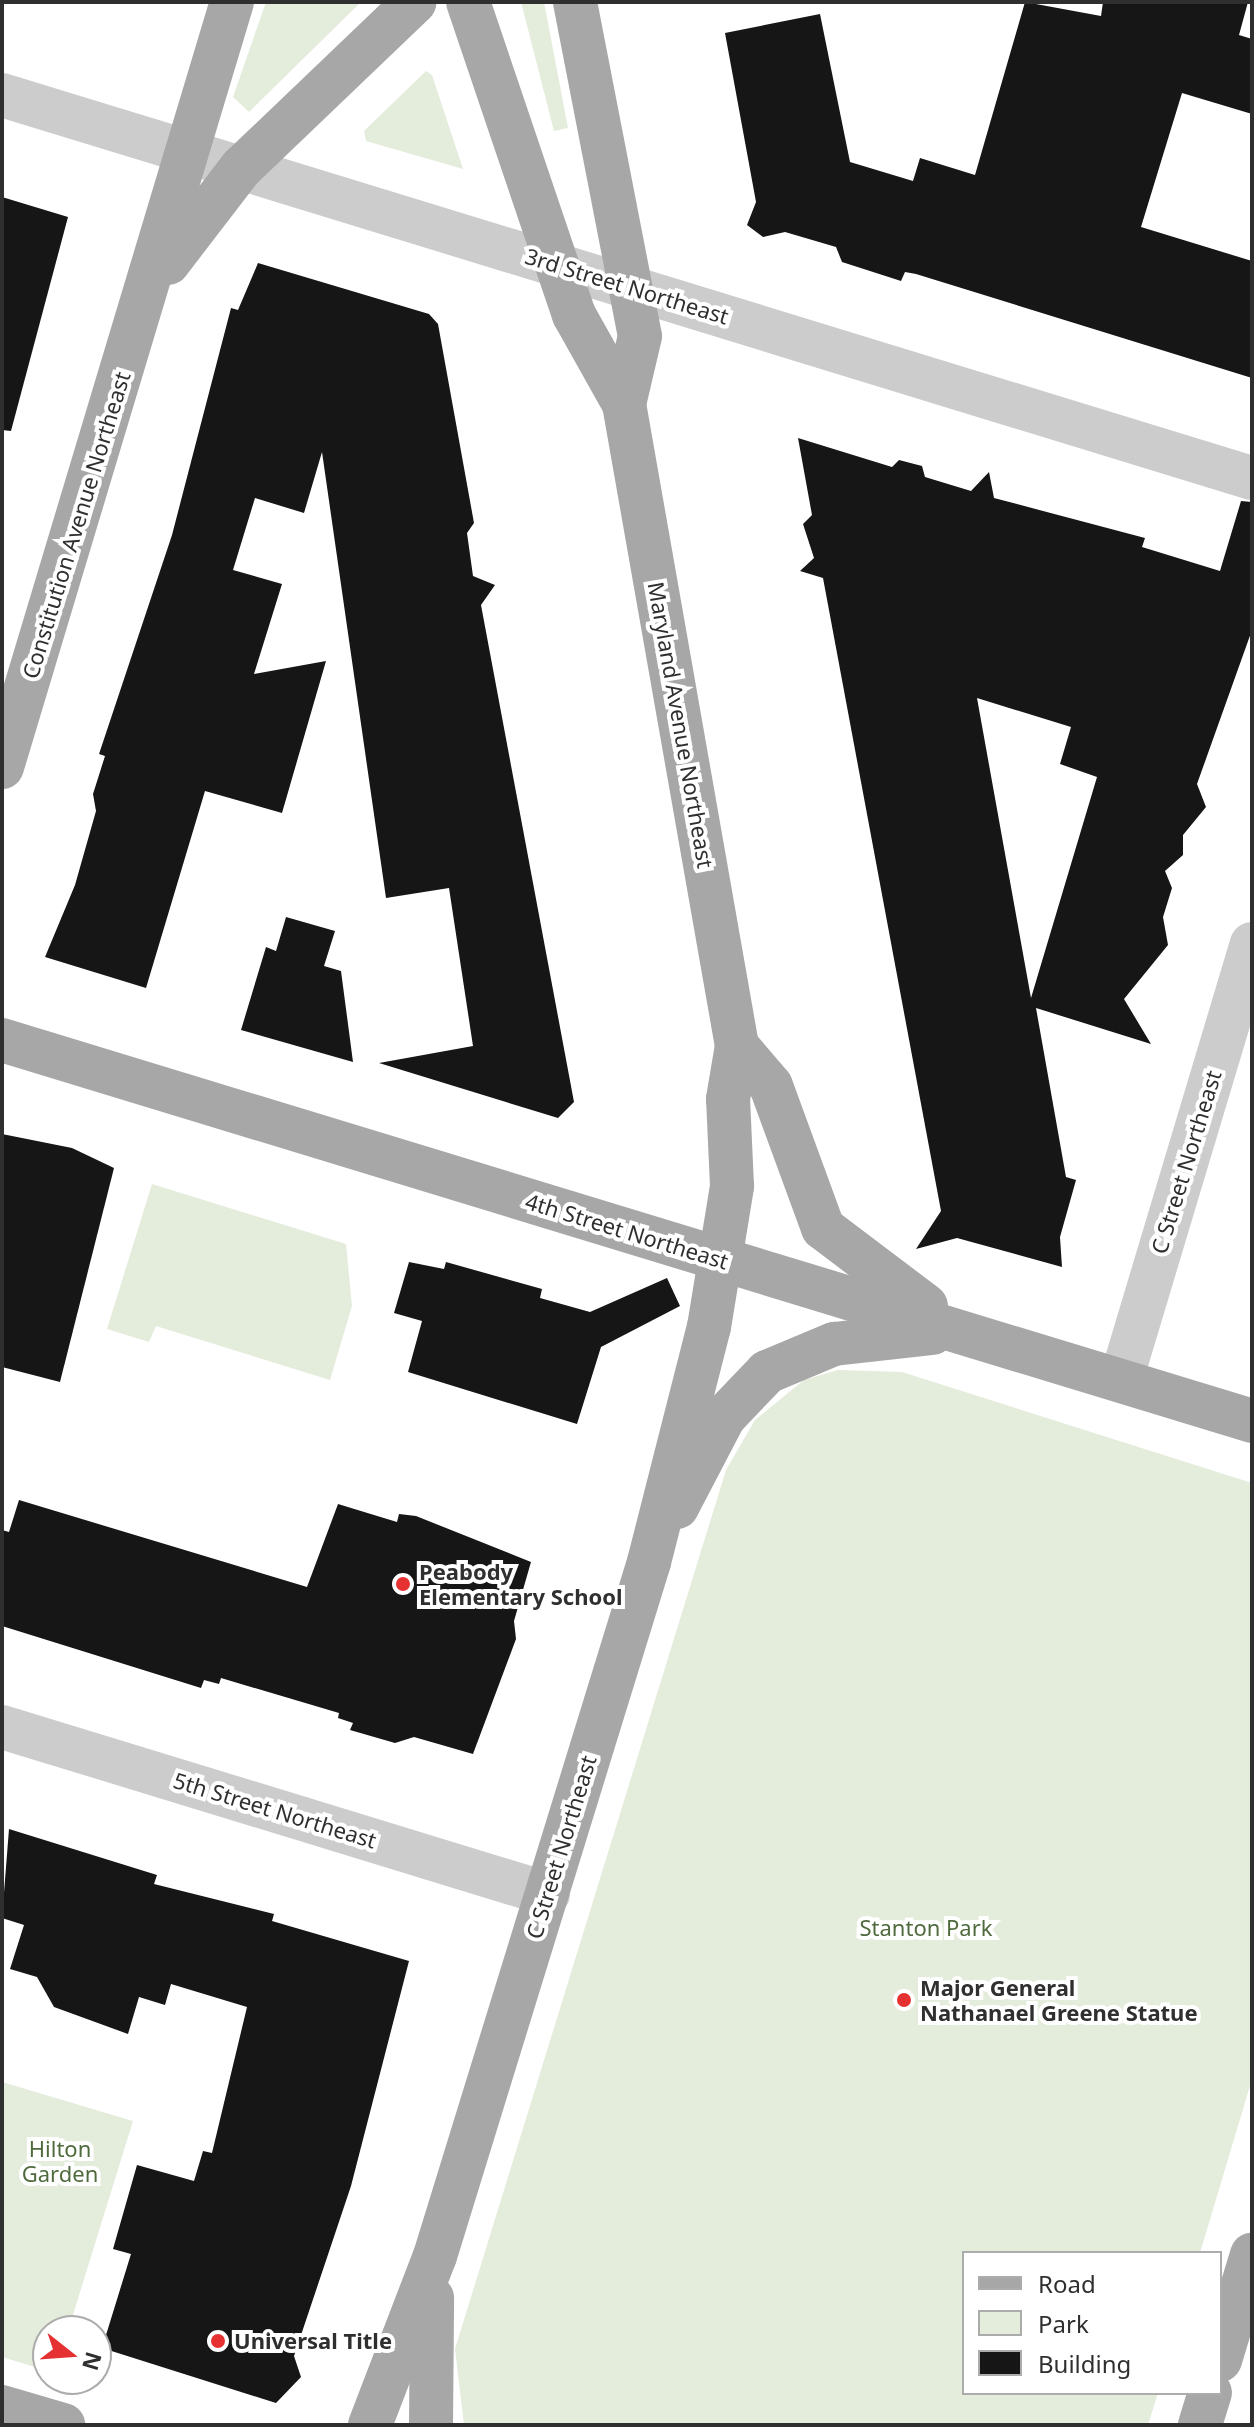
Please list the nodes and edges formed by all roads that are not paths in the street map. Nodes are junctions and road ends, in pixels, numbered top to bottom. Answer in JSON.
{"nodes":[{"id":1,"x":232,"y":2,"type":"edge"},
{"id":2,"x":415,"y":2,"type":"edge"},
{"id":3,"x":468,"y":2,"type":"edge"},
{"id":4,"x":575,"y":2,"type":"edge"},
{"id":5,"x":2,"y":95,"type":"edge"},
{"id":6,"x":186,"y":151,"type":"junction"},
{"id":7,"x":241,"y":168,"type":"junction"},
{"id":8,"x":563,"y":266,"type":"junction"},
{"id":9,"x":630,"y":287,"type":"junction"},
{"id":10,"x":136,"y":330,"type":"junction"},
{"id":11,"x":624,"y":404,"type":"junction"},
{"id":12,"x":1252,"y":478,"type":"edge"},
{"id":13,"x":2,"y":767,"type":"edge"},
{"id":14,"x":1252,"y":944,"type":"edge"},
{"id":15,"x":2,"y":1040,"type":"edge"},
{"id":16,"x":737,"y":1046,"type":"junction"},
{"id":17,"x":722,"y":1260,"type":"junction"},
{"id":18,"x":965,"y":1331,"type":"junction"},
{"id":19,"x":1121,"y":1380,"type":"junction"},
{"id":20,"x":1252,"y":1421,"type":"edge"},
{"id":21,"x":649,"y":1562,"type":"junction"},
{"id":22,"x":2,"y":1727,"type":"edge"},
{"id":23,"x":548,"y":1894,"type":"junction"},
{"id":24,"x":1252,"y":2255,"type":"edge"},
{"id":25,"x":435,"y":2256,"type":"junction"},
{"id":26,"x":1222,"y":2353,"type":"edge"},
{"id":27,"x":1209,"y":2395,"type":"edge"},
{"id":28,"x":2,"y":2407,"type":"edge"},
{"id":29,"x":63,"y":2425,"type":"edge"},
{"id":30,"x":370,"y":2425,"type":"edge"},
{"id":31,"x":431,"y":2425,"type":"edge"},
{"id":32,"x":1200,"y":2425,"type":"edge"}],
"edges":[{"from":1,"to":6,"type":"main road","name":"Constitution Avenue Northeast"},
{"from":2,"to":7,"type":"main road","name":"Constitution Avenue Northeast"},
{"from":3,"to":8,"type":"main road","name":"Maryland Avenue Northeast"},
{"from":4,"to":9,"type":"main road","name":"Maryland Avenue Northeast"},
{"from":5,"to":6,"type":"street","name":"3rd Street Northeast"},
{"from":6,"to":7,"type":"street","name":"3rd Street Northeast"},
{"from":6,"to":10,"type":"main road","name":"Constitution Avenue Northeast"},
{"from":7,"to":8,"type":"street","name":"3rd Street Northeast"},
{"from":7,"to":10,"type":"main road","name":"Constitution Avenue Northeast"},
{"from":8,"to":9,"type":"street","name":"3rd Street Northeast"},
{"from":8,"to":11,"type":"main road","name":"Maryland Avenue Northeast"},
{"from":9,"to":11,"type":"main road","name":"Maryland Avenue Northeast"},
{"from":9,"to":12,"type":"street","name":"3rd Street Northeast"},
{"from":10,"to":13,"type":"main road","name":"Constitution Avenue Northeast"},
{"from":11,"to":16,"type":"main road","name":"Maryland Avenue Northeast"},
{"from":14,"to":19,"type":"street","name":"C Street Northeast"},
{"from":15,"to":17,"type":"main road","name":"4th Street Northeast"},
{"from":16,"to":17,"type":"main road","name":"Maryland Avenue Northeast"},
{"from":16,"to":18,"type":"main road"},
{"from":17,"to":18,"type":"main road","name":"4th Street Northeast"},
{"from":17,"to":21,"type":"main road","name":"C Street Northeast"},
{"from":18,"to":19,"type":"main road","name":"4th Street Northeast"},
{"from":18,"to":21,"type":"main road"},
{"from":19,"to":20,"type":"main road","name":"4th Street Northeast"},
{"from":21,"to":23,"type":"main road","name":"C Street Northeast"},
{"from":22,"to":23,"type":"street","name":"5th Street Northeast"},
{"from":23,"to":25,"type":"main road","name":"C Street Northeast"},
{"from":24,"to":26,"type":"main road"},
{"from":25,"to":30,"type":"main road","name":"C Street Northeast"},
{"from":25,"to":31,"type":"main road"},
{"from":27,"to":32,"type":"main road"},
{"from":28,"to":29,"type":"main road"}]}
